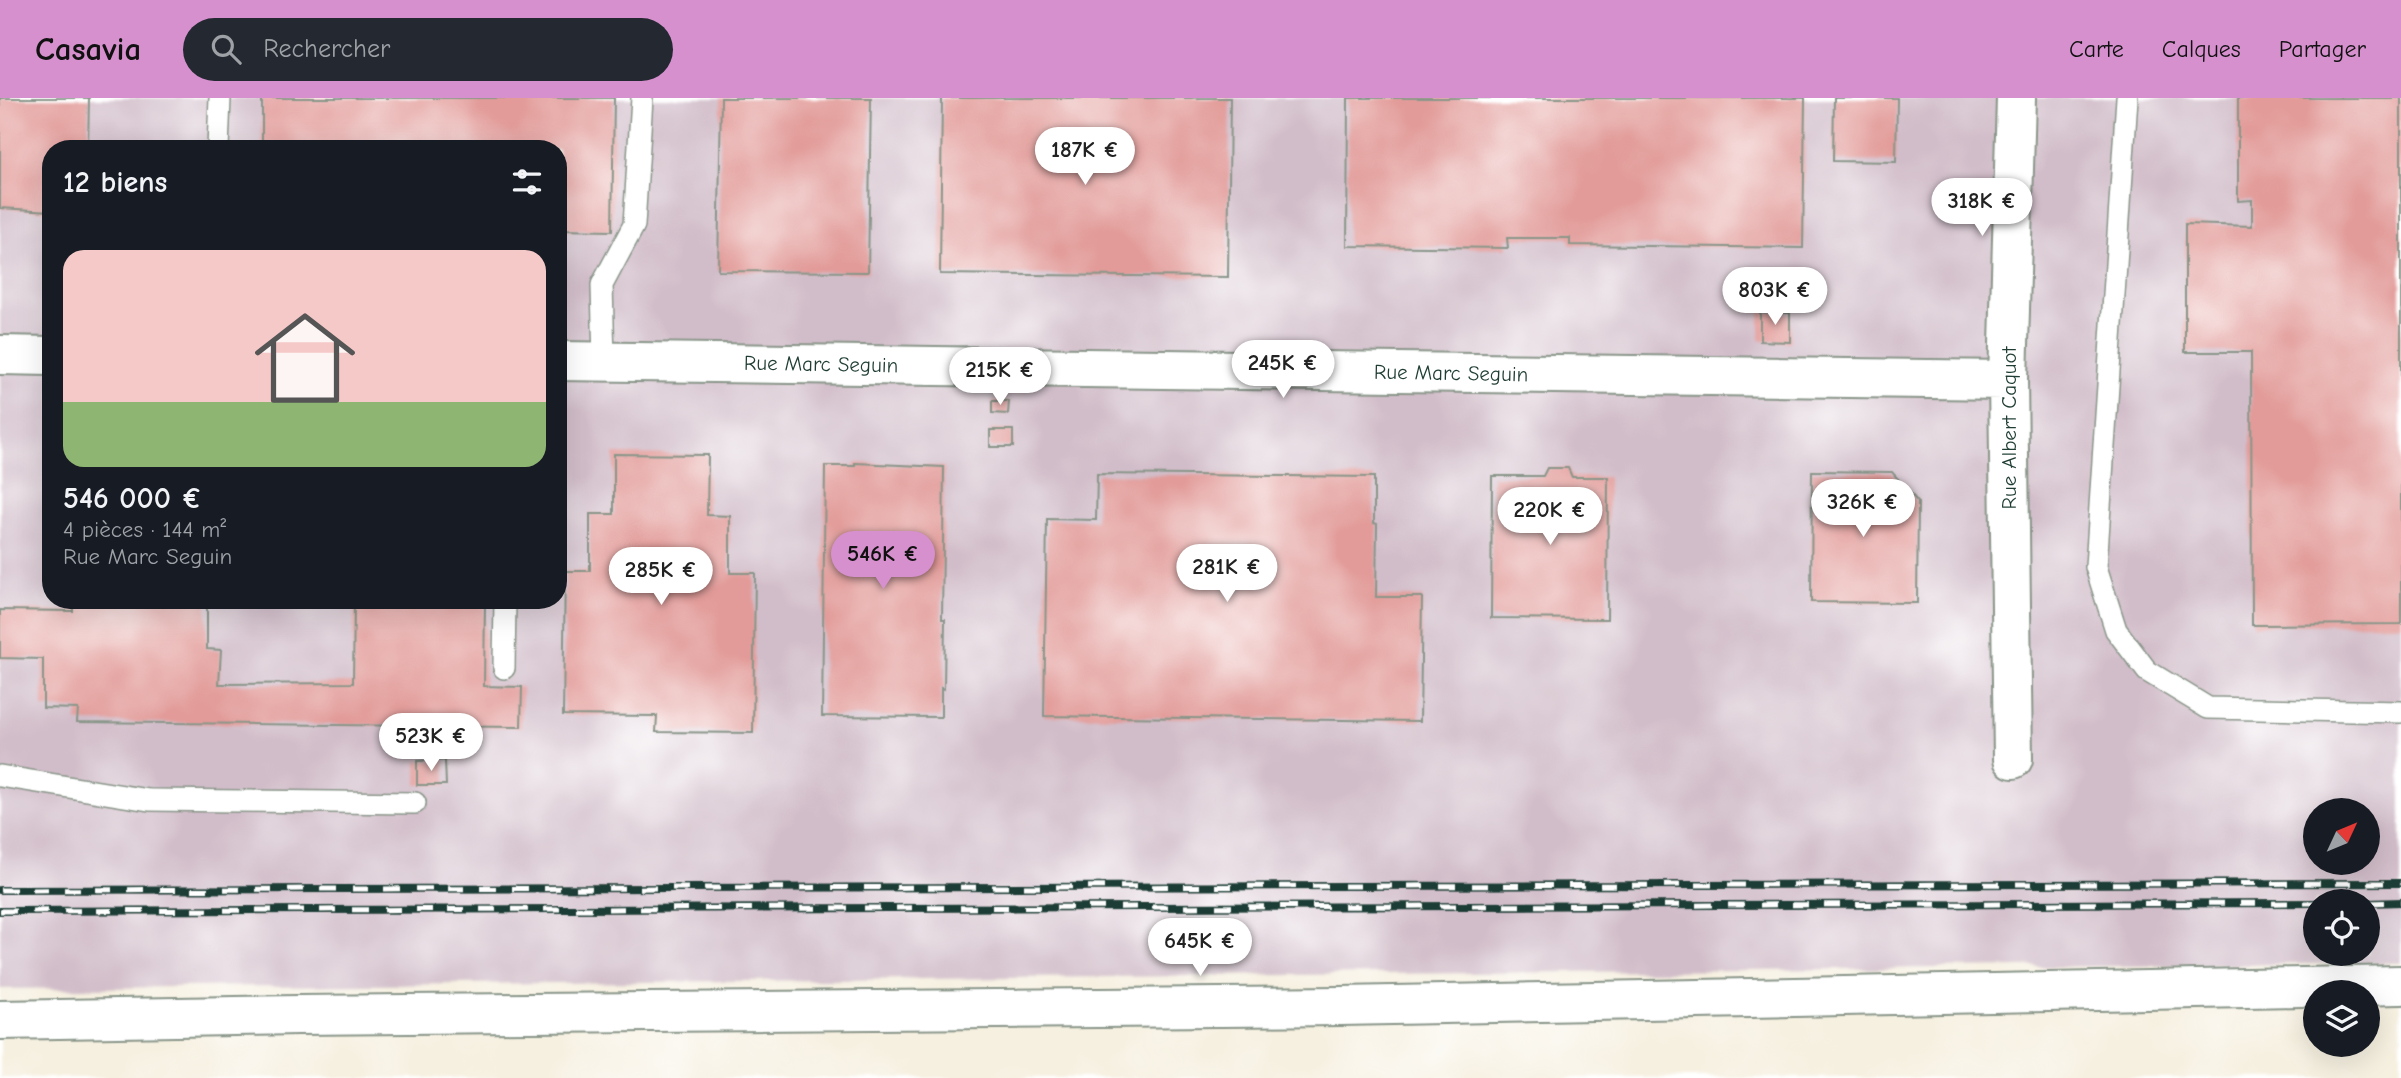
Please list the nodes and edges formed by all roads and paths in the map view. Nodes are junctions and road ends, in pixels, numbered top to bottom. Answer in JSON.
{"nodes":[{"id":1,"x":220,"y":98,"type":"edge"},
{"id":2,"x":642,"y":98,"type":"edge"},
{"id":3,"x":2016,"y":98,"type":"edge"},
{"id":4,"x":2127,"y":98,"type":"edge"},
{"id":5,"x":218,"y":140,"type":"edge"},
{"id":6,"x":0,"y":355,"type":"edge"},
{"id":7,"x":42,"y":356,"type":"edge"},
{"id":8,"x":567,"y":361,"type":"edge"},
{"id":9,"x":604,"y":361,"type":"junction"},
{"id":10,"x":2008,"y":380,"type":"junction"},
{"id":11,"x":505,"y":609,"type":"edge"},
{"id":12,"x":504,"y":668,"type":"dead end"},
{"id":13,"x":2401,"y":712,"type":"edge"},
{"id":14,"x":2013,"y":759,"type":"dead end"},
{"id":15,"x":0,"y":776,"type":"edge"},
{"id":16,"x":415,"y":803,"type":"dead end"},
{"id":17,"x":2401,"y":985,"type":"edge"},
{"id":18,"x":0,"y":1020,"type":"edge"}],
"edges":[{"from":1,"to":5,"type":"lane"},
{"from":2,"to":9,"type":"lane"},
{"from":3,"to":10,"type":"street","name":"Rue Albert Caquot"},
{"from":4,"to":13,"type":"lane"},
{"from":6,"to":7,"type":"street"},
{"from":8,"to":9,"type":"street","name":"Rue Marc Seguin"},
{"from":9,"to":10,"type":"street","name":"Rue Marc Seguin"},
{"from":10,"to":14,"type":"street","name":"Rue Albert Caquot"},
{"from":11,"to":12,"type":"lane"},
{"from":15,"to":16,"type":"lane"},
{"from":17,"to":18,"type":"street"}]}
